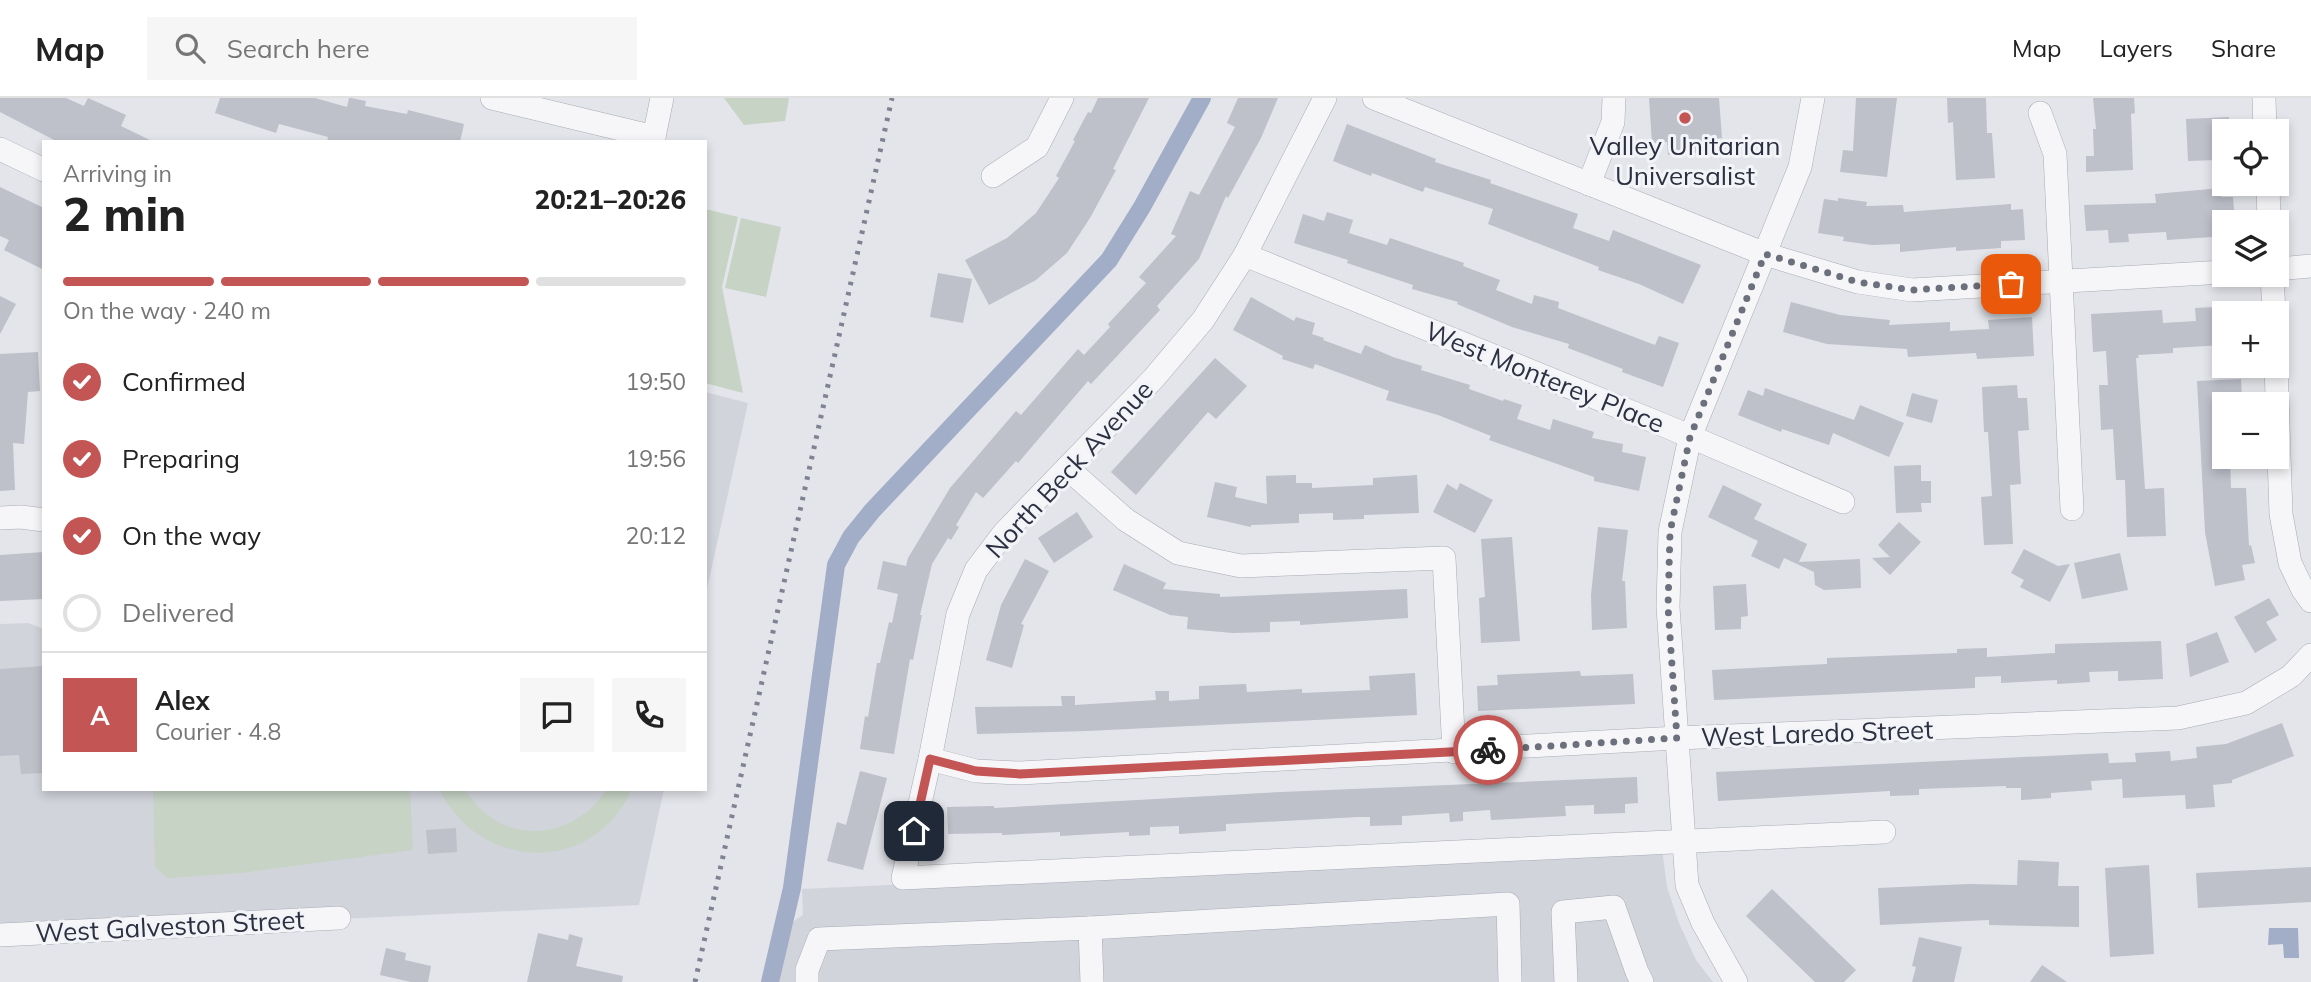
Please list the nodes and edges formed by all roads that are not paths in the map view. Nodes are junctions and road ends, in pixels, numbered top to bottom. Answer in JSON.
{"nodes":[{"id":1,"x":492,"y":98,"type":"edge"},
{"id":2,"x":662,"y":98,"type":"edge"},
{"id":3,"x":1062,"y":98,"type":"edge"},
{"id":4,"x":1325,"y":98,"type":"edge"},
{"id":5,"x":1376,"y":98,"type":"edge"},
{"id":6,"x":1614,"y":98,"type":"edge"},
{"id":7,"x":1814,"y":98,"type":"edge"},
{"id":8,"x":2264,"y":98,"type":"edge"},
{"id":9,"x":2040,"y":113,"type":"dead end"},
{"id":10,"x":2265,"y":119,"type":"edge"},
{"id":11,"x":654,"y":139,"type":"edge"},
{"id":12,"x":0,"y":149,"type":"edge"},
{"id":13,"x":42,"y":169,"type":"edge"},
{"id":14,"x":993,"y":176,"type":"dead end"},
{"id":15,"x":1589,"y":184,"type":"junction"},
{"id":16,"x":1765,"y":254,"type":"junction"},
{"id":17,"x":1245,"y":255,"type":"junction"},
{"id":18,"x":2311,"y":266,"type":"edge"},
{"id":19,"x":2289,"y":268,"type":"edge"},
{"id":20,"x":2212,"y":273,"type":"edge"},
{"id":21,"x":2061,"y":281,"type":"junction"},
{"id":22,"x":2276,"y":378,"type":"edge"},
{"id":23,"x":1690,"y":437,"type":"junction"},
{"id":24,"x":1067,"y":468,"type":"junction"},
{"id":25,"x":1843,"y":502,"type":"dead end"},
{"id":26,"x":2072,"y":509,"type":"dead end"},
{"id":27,"x":0,"y":518,"type":"edge"},
{"id":28,"x":42,"y":520,"type":"edge"},
{"id":29,"x":2311,"y":601,"type":"edge"},
{"id":30,"x":2311,"y":655,"type":"edge"},
{"id":31,"x":1677,"y":738,"type":"junction"},
{"id":32,"x":1454,"y":752,"type":"junction"},
{"id":33,"x":930,"y":759,"type":"junction"},
{"id":34,"x":1884,"y":832,"type":"dead end"},
{"id":35,"x":1684,"y":842,"type":"junction"},
{"id":36,"x":340,"y":918,"type":"dead end"},
{"id":37,"x":1090,"y":928,"type":"junction"},
{"id":38,"x":0,"y":934,"type":"edge"},
{"id":39,"x":807,"y":982,"type":"edge"},
{"id":40,"x":1092,"y":982,"type":"edge"},
{"id":41,"x":1510,"y":982,"type":"edge"},
{"id":42,"x":1566,"y":982,"type":"edge"},
{"id":43,"x":1642,"y":982,"type":"edge"},
{"id":44,"x":1736,"y":982,"type":"edge"}],
"edges":[{"from":1,"to":11,"type":"street"},
{"from":2,"to":11,"type":"street"},
{"from":3,"to":14,"type":"street"},
{"from":4,"to":17,"type":"street","name":"North Beck Avenue"},
{"from":5,"to":15,"type":"street"},
{"from":6,"to":15,"type":"street"},
{"from":7,"to":16,"type":"street"},
{"from":8,"to":10,"type":"street"},
{"from":9,"to":21,"type":"street"},
{"from":12,"to":13,"type":"street"},
{"from":15,"to":16,"type":"street"},
{"from":16,"to":21,"type":"street"},
{"from":16,"to":23,"type":"street"},
{"from":17,"to":23,"type":"street","name":"West Monterey Place"},
{"from":17,"to":24,"type":"street","name":"North Beck Avenue"},
{"from":18,"to":19,"type":"street"},
{"from":20,"to":21,"type":"street"},
{"from":21,"to":26,"type":"street"},
{"from":22,"to":29,"type":"street"},
{"from":23,"to":25,"type":"street","name":"West Monterey Place"},
{"from":23,"to":31,"type":"street"},
{"from":24,"to":32,"type":"street"},
{"from":24,"to":33,"type":"street","name":"North Beck Avenue"},
{"from":27,"to":28,"type":"street"},
{"from":30,"to":31,"type":"street","name":"West Laredo Street"},
{"from":31,"to":32,"type":"street","name":"West Laredo Street"},
{"from":31,"to":35,"type":"street"},
{"from":32,"to":33,"type":"street","name":"West Laredo Street"},
{"from":33,"to":35,"type":"street","name":"North Beck Avenue"},
{"from":34,"to":35,"type":"street"},
{"from":35,"to":44,"type":"street"},
{"from":36,"to":38,"type":"street","name":"West Galveston Street"},
{"from":37,"to":39,"type":"street"},
{"from":37,"to":40,"type":"street"},
{"from":37,"to":41,"type":"street"},
{"from":42,"to":43,"type":"street"}]}
